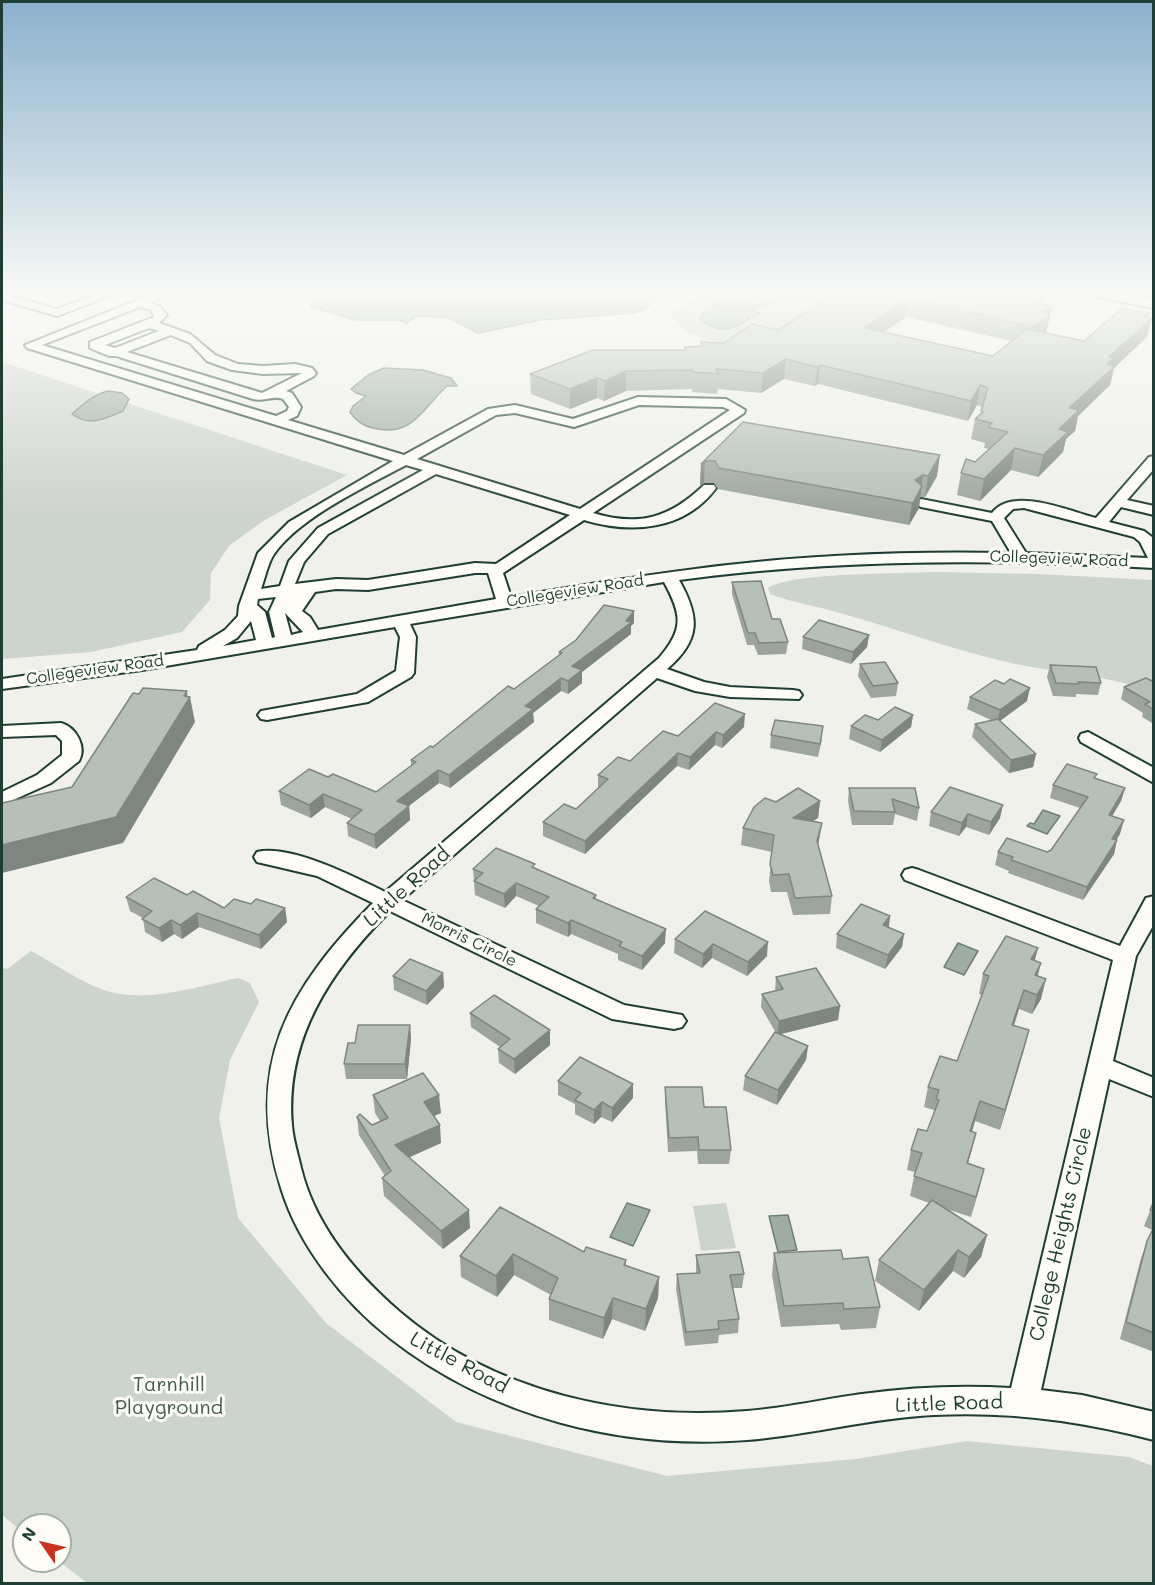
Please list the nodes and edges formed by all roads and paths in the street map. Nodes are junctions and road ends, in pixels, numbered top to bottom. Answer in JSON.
{"nodes":[{"id":1,"x":103,"y":367,"type":"edge"},
{"id":2,"x":160,"y":367,"type":"edge"},
{"id":3,"x":236,"y":367,"type":"edge"},
{"id":4,"x":275,"y":392,"type":"junction"},
{"id":5,"x":278,"y":420,"type":"junction"},
{"id":6,"x":406,"y":460,"type":"junction"},
{"id":7,"x":1154,"y":460,"type":"edge"},
{"id":8,"x":435,"y":469,"type":"junction"},
{"id":9,"x":709,"y":488,"type":"dead end"},
{"id":10,"x":1117,"y":502,"type":"junction"},
{"id":11,"x":921,"y":504,"type":"edge"},
{"id":12,"x":1154,"y":511,"type":"edge"},
{"id":13,"x":583,"y":515,"type":"junction"},
{"id":14,"x":997,"y":518,"type":"junction"},
{"id":15,"x":1099,"y":524,"type":"junction"},
{"id":16,"x":1154,"y":555,"type":"edge"},
{"id":17,"x":1021,"y":557,"type":"junction"},
{"id":18,"x":1154,"y":563,"type":"edge"},
{"id":19,"x":500,"y":569,"type":"junction"},
{"id":20,"x":669,"y":577,"type":"junction"},
{"id":21,"x":310,"y":587,"type":"junction"},
{"id":22,"x":287,"y":591,"type":"junction"},
{"id":23,"x":249,"y":600,"type":"junction"},
{"id":24,"x":505,"y":602,"type":"junction"},
{"id":25,"x":400,"y":620,"type":"junction"},
{"id":26,"x":313,"y":635,"type":"junction"},
{"id":27,"x":284,"y":640,"type":"junction"},
{"id":28,"x":265,"y":643,"type":"junction"},
{"id":29,"x":196,"y":655,"type":"junction"},
{"id":30,"x":655,"y":671,"type":"junction"},
{"id":31,"x":2,"y":684,"type":"edge"},
{"id":32,"x":793,"y":695,"type":"dead end"},
{"id":33,"x":267,"y":715,"type":"dead end"},
{"id":34,"x":2,"y":731,"type":"edge"},
{"id":35,"x":1088,"y":738,"type":"dead end"},
{"id":36,"x":1154,"y":777,"type":"edge"},
{"id":37,"x":2,"y":799,"type":"edge"},
{"id":38,"x":264,"y":857,"type":"dead end"},
{"id":39,"x":912,"y":874,"type":"dead end"},
{"id":40,"x":389,"y":901,"type":"junction"},
{"id":41,"x":1154,"y":903,"type":"edge"},
{"id":42,"x":1125,"y":956,"type":"junction"},
{"id":43,"x":674,"y":1021,"type":"dead end"},
{"id":44,"x":1100,"y":1065,"type":"junction"},
{"id":45,"x":1154,"y":1088,"type":"edge"},
{"id":46,"x":1023,"y":1402,"type":"junction"},
{"id":47,"x":1154,"y":1426,"type":"edge"}],
"edges":[{"from":1,"to":5,"type":"street"},
{"from":2,"to":4,"type":"street"},
{"from":3,"to":4,"type":"street"},
{"from":4,"to":5,"type":"street"},
{"from":5,"to":6,"type":"street"},
{"from":6,"to":8,"type":"street"},
{"from":6,"to":13,"type":"street"},
{"from":6,"to":23,"type":"street"},
{"from":7,"to":10,"type":"street"},
{"from":8,"to":13,"type":"street"},
{"from":8,"to":22,"type":"street"},
{"from":9,"to":13,"type":"street"},
{"from":10,"to":12,"type":"street"},
{"from":10,"to":15,"type":"street"},
{"from":11,"to":14,"type":"street"},
{"from":13,"to":19,"type":"street"},
{"from":14,"to":15,"type":"street"},
{"from":14,"to":17,"type":"street"},
{"from":15,"to":16,"type":"street"},
{"from":17,"to":18,"type":"street","name":"Collegeview Road"},
{"from":17,"to":20,"type":"street","name":"Collegeview Road"},
{"from":19,"to":21,"type":"street"},
{"from":19,"to":24,"type":"street"},
{"from":20,"to":24,"type":"street","name":"Collegeview Road"},
{"from":20,"to":30,"type":"street","name":"Little Road"},
{"from":21,"to":22,"type":"street"},
{"from":21,"to":26,"type":"street"},
{"from":22,"to":23,"type":"street"},
{"from":22,"to":27,"type":"street"},
{"from":23,"to":28,"type":"street"},
{"from":23,"to":29,"type":"street"},
{"from":24,"to":25,"type":"street","name":"Collegeview Road"},
{"from":25,"to":26,"type":"street","name":"Collegeview Road"},
{"from":25,"to":33,"type":"street"},
{"from":26,"to":27,"type":"street","name":"Collegeview Road"},
{"from":27,"to":28,"type":"street","name":"Collegeview Road"},
{"from":28,"to":29,"type":"street","name":"Collegeview Road"},
{"from":29,"to":31,"type":"street","name":"Collegeview Road"},
{"from":30,"to":32,"type":"street"},
{"from":30,"to":40,"type":"street","name":"Little Road"},
{"from":34,"to":37,"type":"street"},
{"from":35,"to":36,"type":"street"},
{"from":38,"to":40,"type":"street","name":"Morris Circle"},
{"from":39,"to":42,"type":"street"},
{"from":40,"to":43,"type":"street","name":"Morris Circle"},
{"from":40,"to":46,"type":"street","name":"Little Road"},
{"from":41,"to":42,"type":"street","name":"College Heights Circle"},
{"from":42,"to":44,"type":"street","name":"College Heights Circle"},
{"from":44,"to":45,"type":"street"},
{"from":44,"to":46,"type":"street","name":"College Heights Circle"},
{"from":46,"to":47,"type":"street","name":"Little Road"}]}
